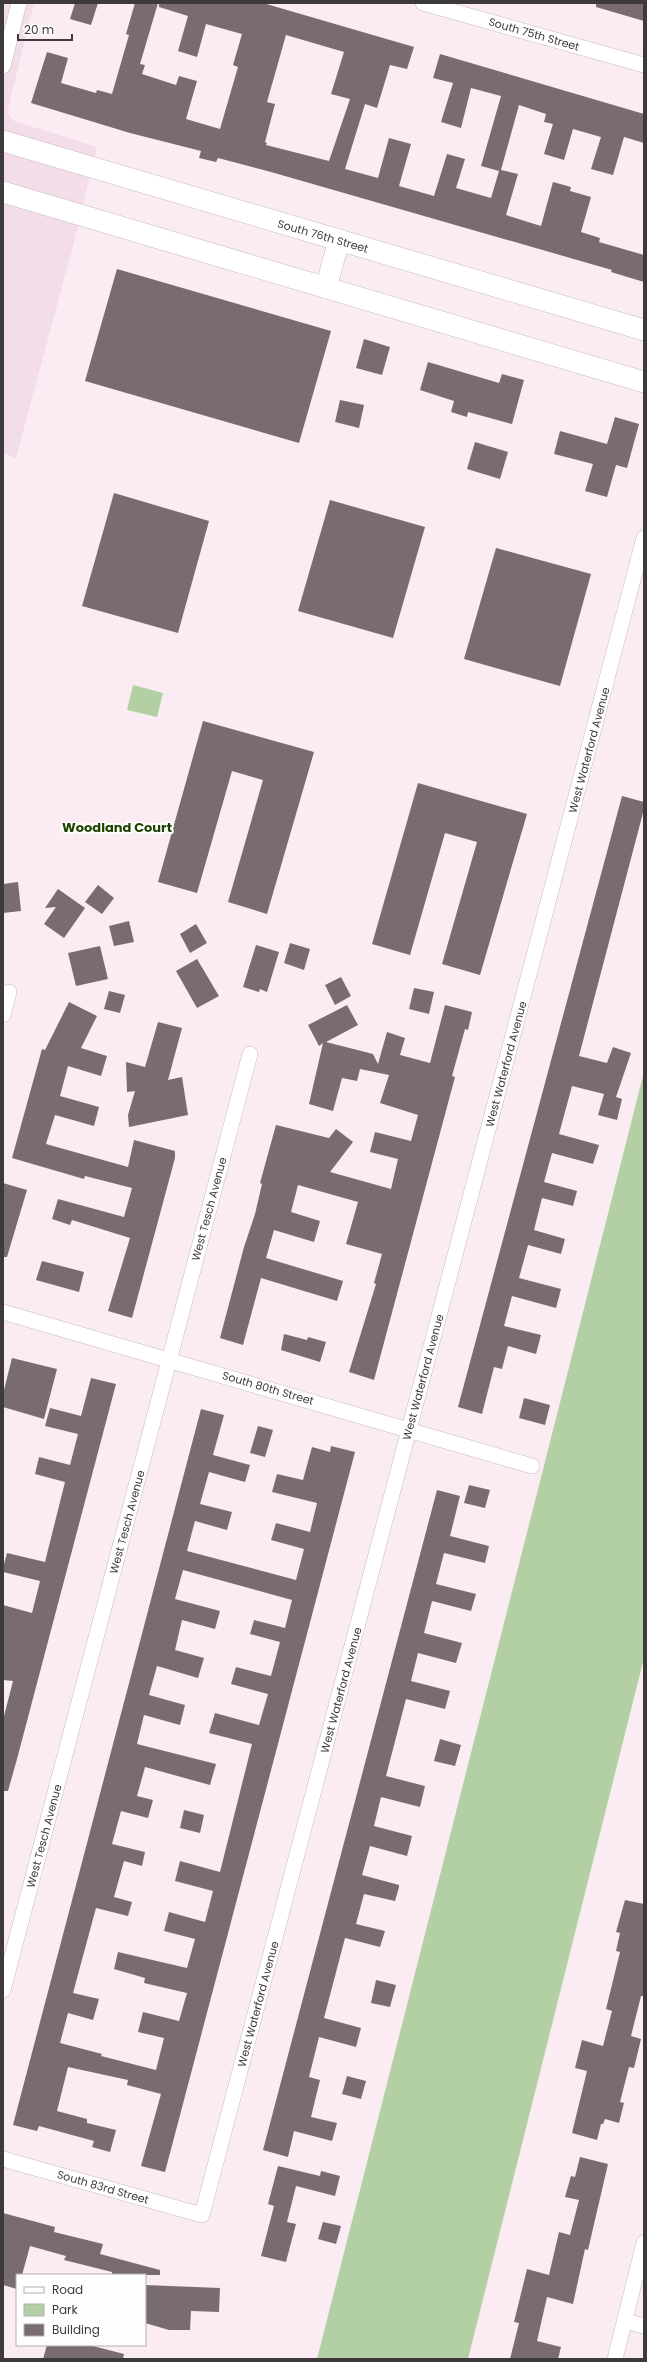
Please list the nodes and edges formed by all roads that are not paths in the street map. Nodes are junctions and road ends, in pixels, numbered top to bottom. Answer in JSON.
{"nodes":[{"id":1,"x":19,"y":3,"type":"edge"},
{"id":2,"x":423,"y":3,"type":"edge"},
{"id":3,"x":644,"y":65,"type":"edge"},
{"id":4,"x":3,"y":66,"type":"edge"},
{"id":5,"x":3,"y":141,"type":"edge"},
{"id":6,"x":3,"y":192,"type":"edge"},
{"id":7,"x":339,"y":240,"type":"junction"},
{"id":8,"x":326,"y":288,"type":"junction"},
{"id":9,"x":644,"y":330,"type":"edge"},
{"id":10,"x":644,"y":382,"type":"edge"},
{"id":11,"x":644,"y":538,"type":"edge"},
{"id":12,"x":9,"y":992,"type":"dead end"},
{"id":13,"x":3,"y":1015,"type":"edge"},
{"id":14,"x":250,"y":1054,"type":"dead end"},
{"id":15,"x":3,"y":1312,"type":"edge"},
{"id":16,"x":169,"y":1359,"type":"junction"},
{"id":17,"x":409,"y":1429,"type":"junction"},
{"id":18,"x":532,"y":1466,"type":"dead end"},
{"id":19,"x":3,"y":1990,"type":"edge"},
{"id":20,"x":3,"y":2159,"type":"edge"},
{"id":21,"x":202,"y":2215,"type":"joint"},
{"id":22,"x":644,"y":2243,"type":"edge"},
{"id":23,"x":625,"y":2321,"type":"junction"},
{"id":24,"x":644,"y":2326,"type":"edge"},
{"id":25,"x":615,"y":2359,"type":"edge"}],
"edges":[{"from":1,"to":4,"type":"street"},
{"from":2,"to":3,"type":"street","name":"South 75th Street"},
{"from":5,"to":7,"type":"main road","name":"South 76th Street"},
{"from":6,"to":8,"type":"main road"},
{"from":7,"to":8,"type":"main road"},
{"from":7,"to":9,"type":"main road","name":"South 76th Street"},
{"from":8,"to":10,"type":"main road"},
{"from":11,"to":17,"type":"street","name":"West Waterford Avenue"},
{"from":12,"to":13,"type":"street"},
{"from":14,"to":16,"type":"street","name":"West Tesch Avenue"},
{"from":15,"to":16,"type":"street","name":"South 80th Street"},
{"from":16,"to":17,"type":"street","name":"South 80th Street"},
{"from":16,"to":19,"type":"street","name":"West Tesch Avenue"},
{"from":17,"to":18,"type":"street","name":"South 80th Street"},
{"from":17,"to":21,"type":"street","name":"West Waterford Avenue"},
{"from":20,"to":21,"type":"street","name":"South 83rd Street"},
{"from":22,"to":23,"type":"street"},
{"from":23,"to":24,"type":"street"},
{"from":23,"to":25,"type":"street"}]}
